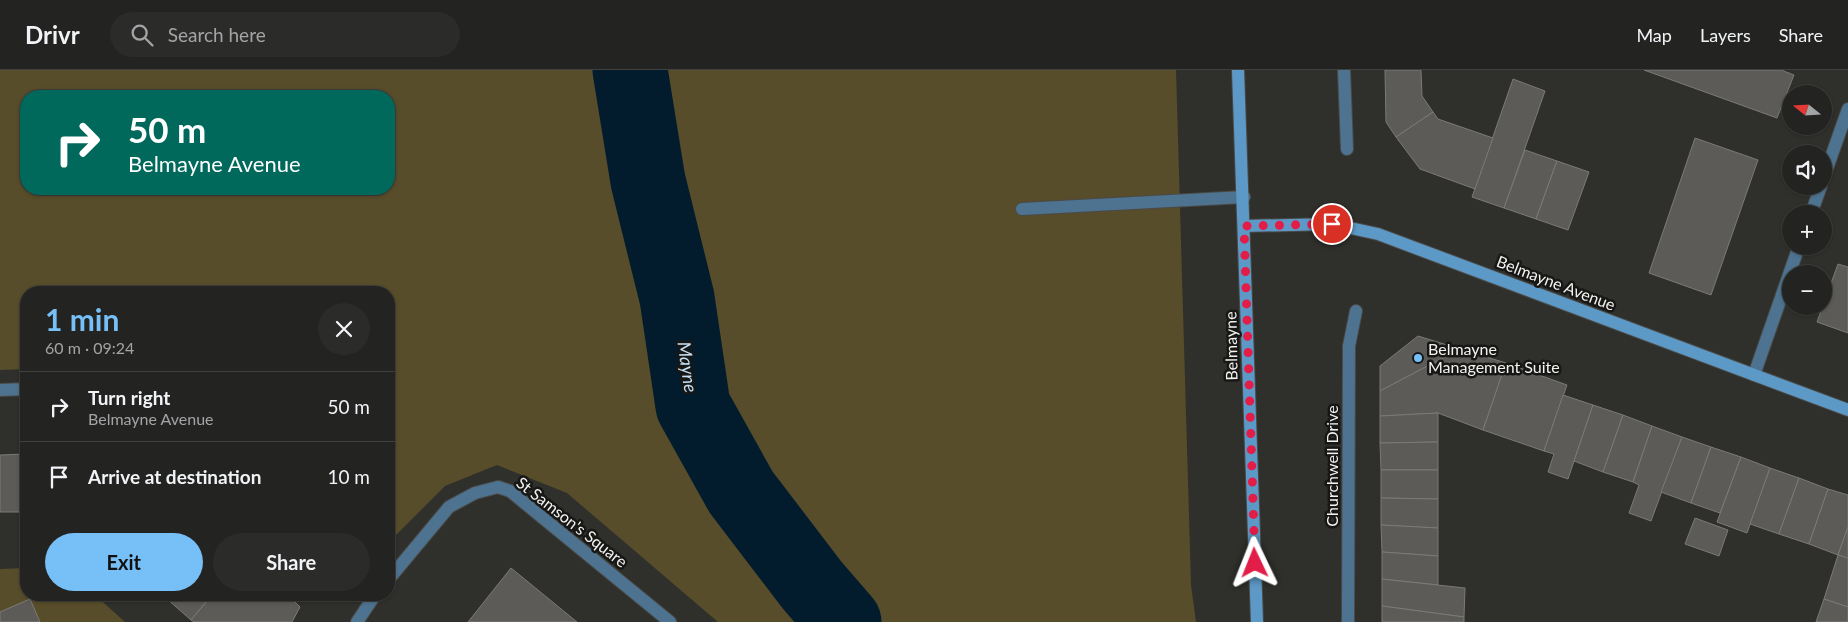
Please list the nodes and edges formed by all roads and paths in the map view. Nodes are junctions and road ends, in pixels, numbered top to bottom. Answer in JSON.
{"nodes":[{"id":1,"x":1238,"y":70,"type":"edge"},
{"id":2,"x":1344,"y":70,"type":"edge"},
{"id":3,"x":1848,"y":109,"type":"edge"},
{"id":4,"x":1347,"y":149,"type":"dead end"},
{"id":5,"x":1832,"y":154,"type":"edge"},
{"id":6,"x":1244,"y":197,"type":"junction"},
{"id":7,"x":1022,"y":209,"type":"dead end"},
{"id":8,"x":1244,"y":226,"type":"junction"},
{"id":9,"x":1796,"y":255,"type":"edge"},
{"id":10,"x":1356,"y":312,"type":"dead end"},
{"id":11,"x":1754,"y":375,"type":"junction"},
{"id":12,"x":20,"y":389,"type":"edge"},
{"id":13,"x":0,"y":390,"type":"edge"},
{"id":14,"x":1848,"y":410,"type":"edge"},
{"id":15,"x":395,"y":572,"type":"edge"},
{"id":16,"x":372,"y":601,"type":"edge"},
{"id":17,"x":357,"y":622,"type":"edge"},
{"id":18,"x":670,"y":622,"type":"edge"},
{"id":19,"x":1257,"y":622,"type":"edge"},
{"id":20,"x":1348,"y":622,"type":"edge"}],
"edges":[{"from":1,"to":6,"type":"street","name":"Belmayne"},
{"from":2,"to":4,"type":"street"},
{"from":3,"to":5,"type":"street"},
{"from":6,"to":7,"type":"street"},
{"from":6,"to":8,"type":"street","name":"Belmayne"},
{"from":8,"to":11,"type":"street","name":"Belmayne Avenue"},
{"from":8,"to":19,"type":"street","name":"Belmayne"},
{"from":9,"to":11,"type":"street"},
{"from":10,"to":20,"type":"street","name":"Churchwell Drive"},
{"from":11,"to":14,"type":"street","name":"Belmayne Avenue"},
{"from":12,"to":13,"type":"street"},
{"from":15,"to":18,"type":"street","name":"St Samson's Square"},
{"from":16,"to":17,"type":"street"}]}
